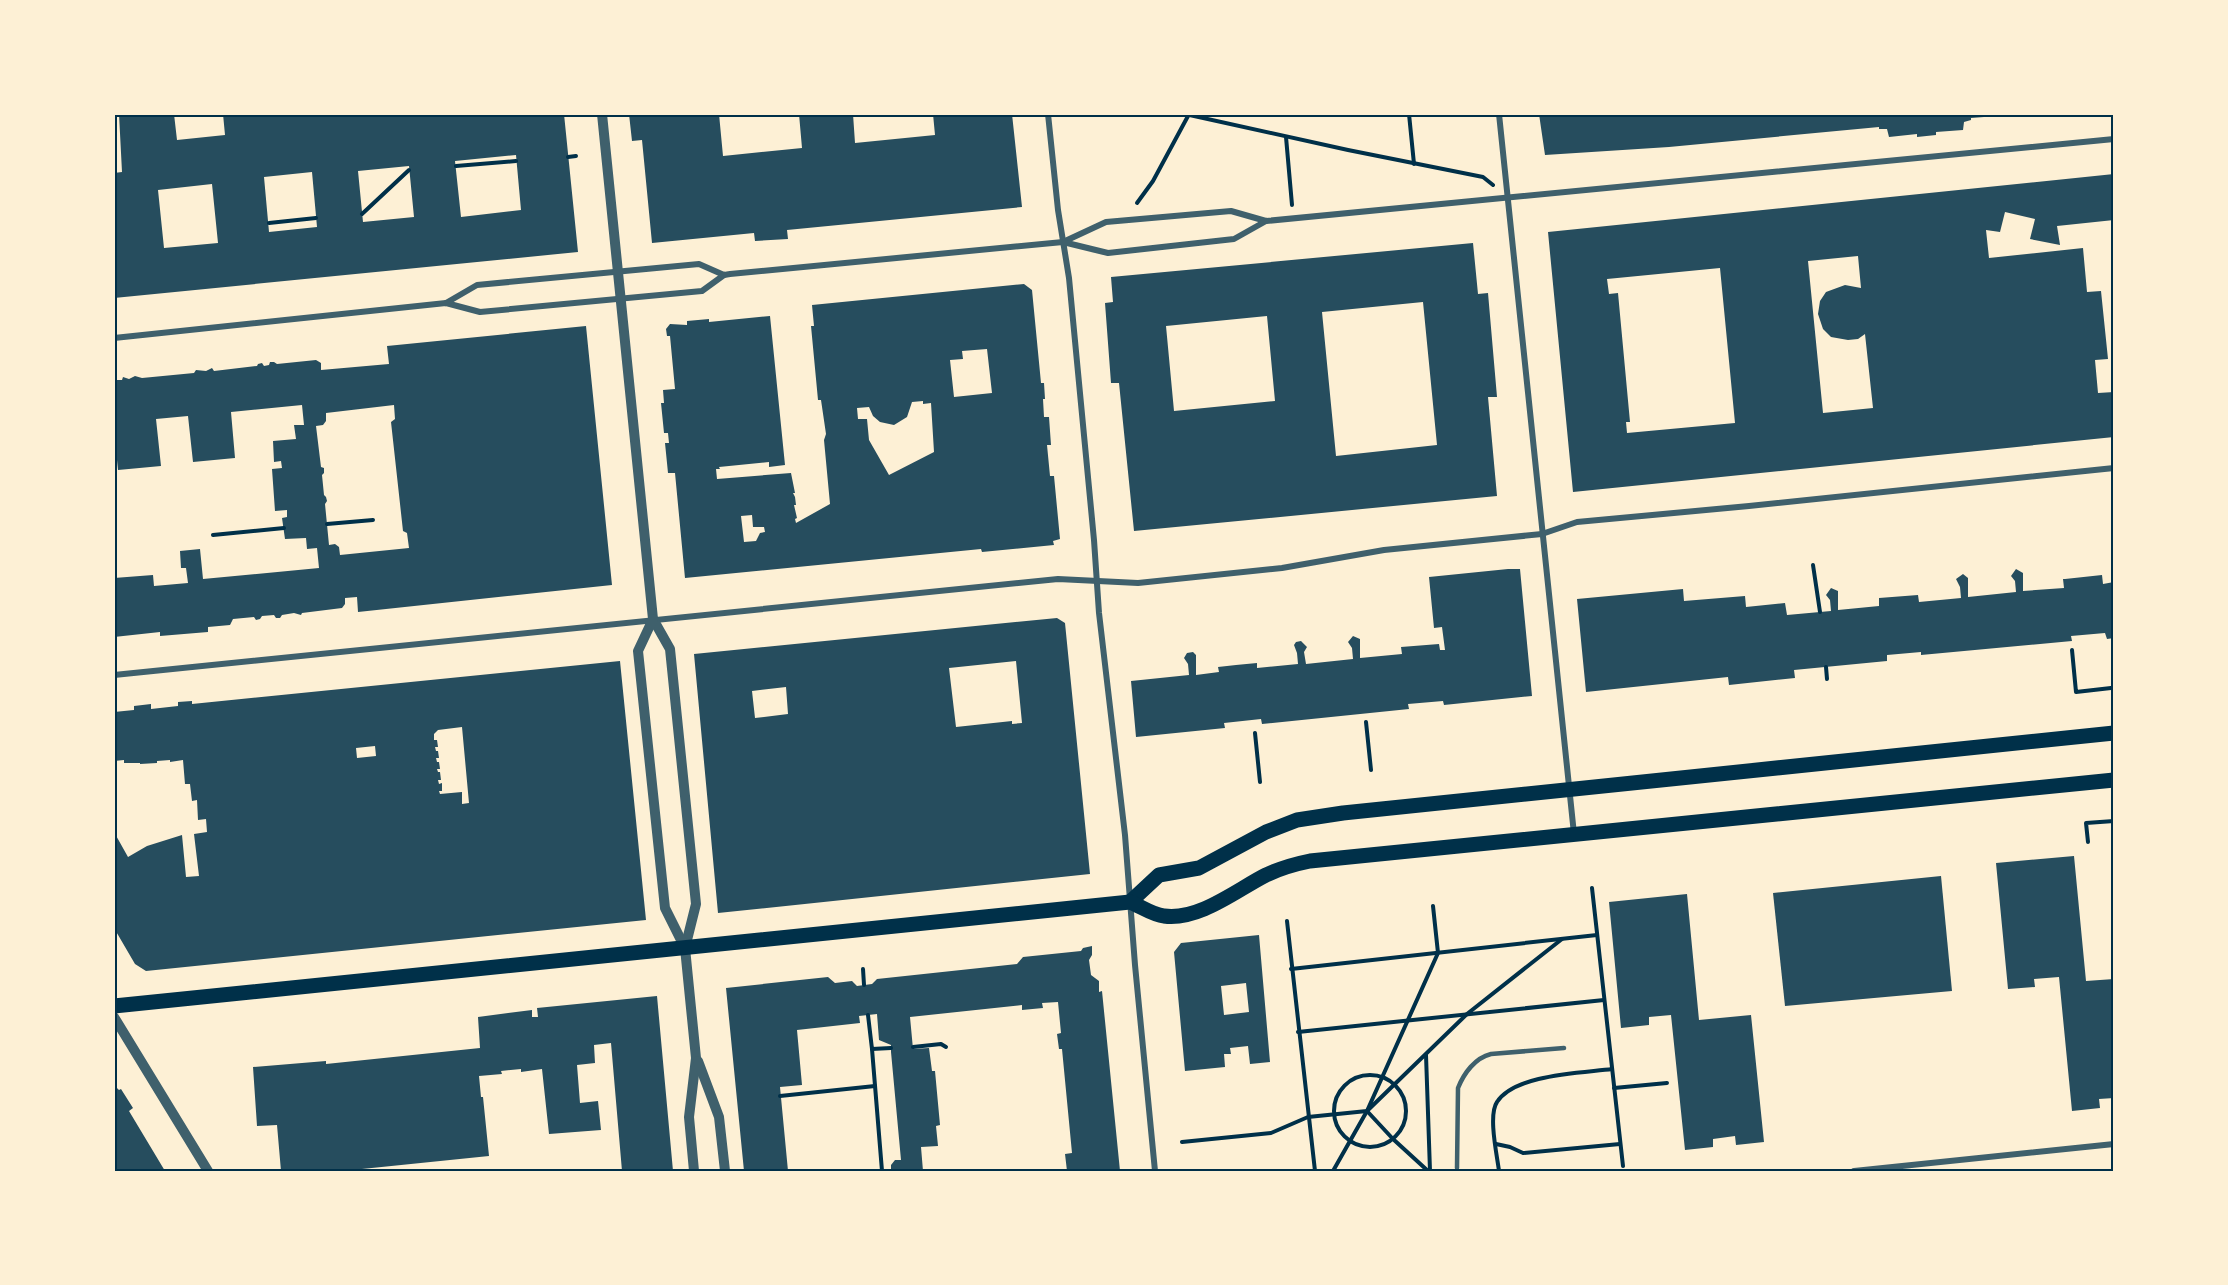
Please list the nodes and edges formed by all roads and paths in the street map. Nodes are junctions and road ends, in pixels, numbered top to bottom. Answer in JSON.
{"nodes":[{"id":1,"x":602,"y":114,"type":"edge"},
{"id":2,"x":1048,"y":114,"type":"edge"},
{"id":3,"x":1408,"y":114,"type":"edge"},
{"id":4,"x":1499,"y":114,"type":"edge"},
{"id":5,"x":1186,"y":115,"type":"edge"},
{"id":6,"x":1286,"y":137,"type":"junction"},
{"id":7,"x":2114,"y":139,"type":"edge"},
{"id":8,"x":508,"y":156,"type":"dead end"},
{"id":9,"x":576,"y":156,"type":"dead end"},
{"id":10,"x":568,"y":157,"type":"dead end"},
{"id":11,"x":516,"y":161,"type":"dead end"},
{"id":12,"x":508,"y":162,"type":"junction"},
{"id":13,"x":1414,"y":164,"type":"junction"},
{"id":14,"x":456,"y":166,"type":"dead end"},
{"id":15,"x":409,"y":170,"type":"dead end"},
{"id":16,"x":1483,"y":177,"type":"dead end"},
{"id":17,"x":1507,"y":198,"type":"junction"},
{"id":18,"x":1137,"y":203,"type":"dead end"},
{"id":19,"x":362,"y":214,"type":"dead end"},
{"id":20,"x":316,"y":218,"type":"dead end"},
{"id":21,"x":1293,"y":219,"type":"junction"},
{"id":22,"x":1266,"y":222,"type":"junction"},
{"id":23,"x":268,"y":223,"type":"dead end"},
{"id":24,"x":1063,"y":242,"type":"junction"},
{"id":25,"x":617,"y":271,"type":"junction"},
{"id":26,"x":724,"y":275,"type":"junction"},
{"id":27,"x":621,"y":299,"type":"junction"},
{"id":28,"x":446,"y":303,"type":"junction"},
{"id":29,"x":114,"y":338,"type":"edge"},
{"id":30,"x":2114,"y":468,"type":"edge"},
{"id":31,"x":373,"y":520,"type":"dead end"},
{"id":32,"x":327,"y":524,"type":"dead end"},
{"id":33,"x":284,"y":528,"type":"dead end"},
{"id":34,"x":1542,"y":534,"type":"junction"},
{"id":35,"x":213,"y":535,"type":"dead end"},
{"id":36,"x":1813,"y":566,"type":"dead end"},
{"id":37,"x":1097,"y":581,"type":"junction"},
{"id":38,"x":1820,"y":612,"type":"dead end"},
{"id":39,"x":653,"y":620,"type":"junction"},
{"id":40,"x":2072,"y":650,"type":"dead end"},
{"id":41,"x":1826,"y":667,"type":"dead end"},
{"id":42,"x":114,"y":675,"type":"edge"},
{"id":43,"x":1827,"y":679,"type":"dead end"},
{"id":44,"x":2111,"y":688,"type":"dead end"},
{"id":45,"x":1366,"y":722,"type":"dead end"},
{"id":46,"x":2114,"y":733,"type":"edge"},
{"id":47,"x":1255,"y":734,"type":"dead end"},
{"id":48,"x":1371,"y":770,"type":"dead end"},
{"id":49,"x":2114,"y":780,"type":"edge"},
{"id":50,"x":1260,"y":782,"type":"dead end"},
{"id":51,"x":1569,"y":789,"type":"junction"},
{"id":52,"x":2114,"y":821,"type":"edge"},
{"id":53,"x":1574,"y":834,"type":"junction"},
{"id":54,"x":2088,"y":842,"type":"dead end"},
{"id":55,"x":1592,"y":888,"type":"dead end"},
{"id":56,"x":1130,"y":902,"type":"junction"},
{"id":57,"x":1432,"y":906,"type":"dead end"},
{"id":58,"x":1287,"y":921,"type":"dead end"},
{"id":59,"x":1597,"y":935,"type":"junction"},
{"id":60,"x":1562,"y":939,"type":"junction"},
{"id":61,"x":686,"y":948,"type":"junction"},
{"id":62,"x":1438,"y":953,"type":"junction"},
{"id":63,"x":863,"y":969,"type":"dead end"},
{"id":64,"x":1291,"y":969,"type":"junction"},
{"id":65,"x":864,"y":985,"type":"dead end"},
{"id":66,"x":1604,"y":1000,"type":"junction"},
{"id":67,"x":114,"y":1006,"type":"edge"},
{"id":68,"x":1467,"y":1014,"type":"junction"},
{"id":69,"x":868,"y":1015,"type":"dead end"},
{"id":70,"x":114,"y":1017,"type":"edge"},
{"id":71,"x":1408,"y":1020,"type":"junction"},
{"id":72,"x":1298,"y":1032,"type":"junction"},
{"id":73,"x":913,"y":1047,"type":"dead end"},
{"id":74,"x":946,"y":1047,"type":"dead end"},
{"id":75,"x":891,"y":1048,"type":"dead end"},
{"id":76,"x":1564,"y":1048,"type":"dead end"},
{"id":77,"x":872,"y":1049,"type":"junction"},
{"id":78,"x":1426,"y":1054,"type":"junction"},
{"id":79,"x":696,"y":1058,"type":"junction"},
{"id":80,"x":1612,"y":1070,"type":"junction"},
{"id":81,"x":1382,"y":1077,"type":"junction"},
{"id":82,"x":1667,"y":1083,"type":"dead end"},
{"id":83,"x":1394,"y":1085,"type":"junction"},
{"id":84,"x":875,"y":1086,"type":"junction"},
{"id":85,"x":1614,"y":1088,"type":"junction"},
{"id":86,"x":780,"y":1096,"type":"dead end"},
{"id":87,"x":1367,"y":1111,"type":"junction"},
{"id":88,"x":1334,"y":1114,"type":"junction"},
{"id":89,"x":1308,"y":1117,"type":"junction"},
{"id":90,"x":1393,"y":1139,"type":"junction"},
{"id":91,"x":1351,"y":1141,"type":"junction"},
{"id":92,"x":1182,"y":1142,"type":"dead end"},
{"id":93,"x":1496,"y":1143,"type":"junction"},
{"id":94,"x":1620,"y":1144,"type":"junction"},
{"id":95,"x":2114,"y":1144,"type":"edge"},
{"id":96,"x":1623,"y":1166,"type":"dead end"},
{"id":97,"x":1457,"y":1168,"type":"dead end"},
{"id":98,"x":208,"y":1171,"type":"edge"},
{"id":99,"x":694,"y":1171,"type":"edge"},
{"id":100,"x":725,"y":1171,"type":"edge"},
{"id":101,"x":882,"y":1171,"type":"edge"},
{"id":102,"x":1155,"y":1171,"type":"edge"},
{"id":103,"x":1315,"y":1171,"type":"edge"},
{"id":104,"x":1333,"y":1171,"type":"edge"},
{"id":105,"x":1429,"y":1171,"type":"edge"},
{"id":106,"x":1499,"y":1171,"type":"edge"},
{"id":107,"x":1854,"y":1171,"type":"edge"}],
"edges":[{"from":1,"to":25,"type":"street"},
{"from":2,"to":24,"type":"street"},
{"from":3,"to":13,"type":"path"},
{"from":4,"to":17,"type":"street"},
{"from":5,"to":6,"type":"path"},
{"from":5,"to":18,"type":"path"},
{"from":6,"to":13,"type":"path"},
{"from":6,"to":21,"type":"path"},
{"from":7,"to":17,"type":"street"},
{"from":8,"to":12,"type":"path"},
{"from":9,"to":10,"type":"path"},
{"from":11,"to":12,"type":"path"},
{"from":12,"to":14,"type":"path"},
{"from":13,"to":16,"type":"path"},
{"from":15,"to":19,"type":"path"},
{"from":17,"to":21,"type":"street"},
{"from":17,"to":34,"type":"street"},
{"from":20,"to":23,"type":"path"},
{"from":21,"to":22,"type":"street"},
{"from":22,"to":24,"type":"street"},
{"from":22,"to":24,"type":"street"},
{"from":24,"to":26,"type":"street"},
{"from":24,"to":37,"type":"street"},
{"from":25,"to":26,"type":"street"},
{"from":25,"to":27,"type":"street"},
{"from":25,"to":28,"type":"street"},
{"from":26,"to":27,"type":"street"},
{"from":27,"to":28,"type":"street"},
{"from":27,"to":39,"type":"street"},
{"from":28,"to":29,"type":"street"},
{"from":30,"to":34,"type":"street"},
{"from":31,"to":32,"type":"path"},
{"from":33,"to":35,"type":"path"},
{"from":34,"to":37,"type":"street"},
{"from":34,"to":51,"type":"street"},
{"from":36,"to":38,"type":"path"},
{"from":37,"to":39,"type":"street"},
{"from":37,"to":56,"type":"street"},
{"from":39,"to":42,"type":"street"},
{"from":39,"to":61,"type":"street"},
{"from":39,"to":61,"type":"street"},
{"from":40,"to":44,"type":"path"},
{"from":41,"to":43,"type":"path"},
{"from":45,"to":48,"type":"path"},
{"from":46,"to":51,"type":"main road"},
{"from":47,"to":50,"type":"path"},
{"from":49,"to":53,"type":"main road"},
{"from":51,"to":53,"type":"street"},
{"from":51,"to":56,"type":"main road"},
{"from":52,"to":54,"type":"path"},
{"from":53,"to":56,"type":"main road"},
{"from":55,"to":59,"type":"path"},
{"from":56,"to":61,"type":"main road"},
{"from":56,"to":102,"type":"street"},
{"from":57,"to":62,"type":"path"},
{"from":58,"to":64,"type":"path"},
{"from":59,"to":60,"type":"path"},
{"from":59,"to":66,"type":"path"},
{"from":60,"to":62,"type":"path"},
{"from":60,"to":68,"type":"path"},
{"from":61,"to":67,"type":"main road"},
{"from":61,"to":79,"type":"street"},
{"from":62,"to":64,"type":"path"},
{"from":62,"to":71,"type":"path"},
{"from":63,"to":65,"type":"path"},
{"from":64,"to":72,"type":"path"},
{"from":66,"to":68,"type":"path"},
{"from":66,"to":80,"type":"path"},
{"from":68,"to":71,"type":"path"},
{"from":68,"to":78,"type":"path"},
{"from":69,"to":77,"type":"path"},
{"from":70,"to":98,"type":"street"},
{"from":71,"to":72,"type":"path"},
{"from":71,"to":81,"type":"path"},
{"from":72,"to":89,"type":"path"},
{"from":73,"to":74,"type":"path"},
{"from":75,"to":77,"type":"path"},
{"from":76,"to":97,"type":"lane"},
{"from":77,"to":84,"type":"path"},
{"from":78,"to":83,"type":"path"},
{"from":78,"to":105,"type":"path"},
{"from":79,"to":99,"type":"street"},
{"from":79,"to":100,"type":"street"},
{"from":80,"to":85,"type":"path"},
{"from":80,"to":93,"type":"path"},
{"from":81,"to":83,"type":"path"},
{"from":81,"to":87,"type":"path"},
{"from":81,"to":88,"type":"path"},
{"from":82,"to":85,"type":"path"},
{"from":83,"to":87,"type":"path"},
{"from":83,"to":90,"type":"path"},
{"from":84,"to":86,"type":"path"},
{"from":84,"to":101,"type":"path"},
{"from":85,"to":94,"type":"path"},
{"from":87,"to":88,"type":"path"},
{"from":87,"to":90,"type":"path"},
{"from":87,"to":91,"type":"path"},
{"from":88,"to":89,"type":"path"},
{"from":88,"to":91,"type":"path"},
{"from":89,"to":92,"type":"path"},
{"from":89,"to":103,"type":"path"},
{"from":90,"to":91,"type":"path"},
{"from":90,"to":105,"type":"path"},
{"from":91,"to":104,"type":"path"},
{"from":93,"to":94,"type":"path"},
{"from":93,"to":106,"type":"path"},
{"from":94,"to":96,"type":"path"},
{"from":95,"to":107,"type":"street"}]}
